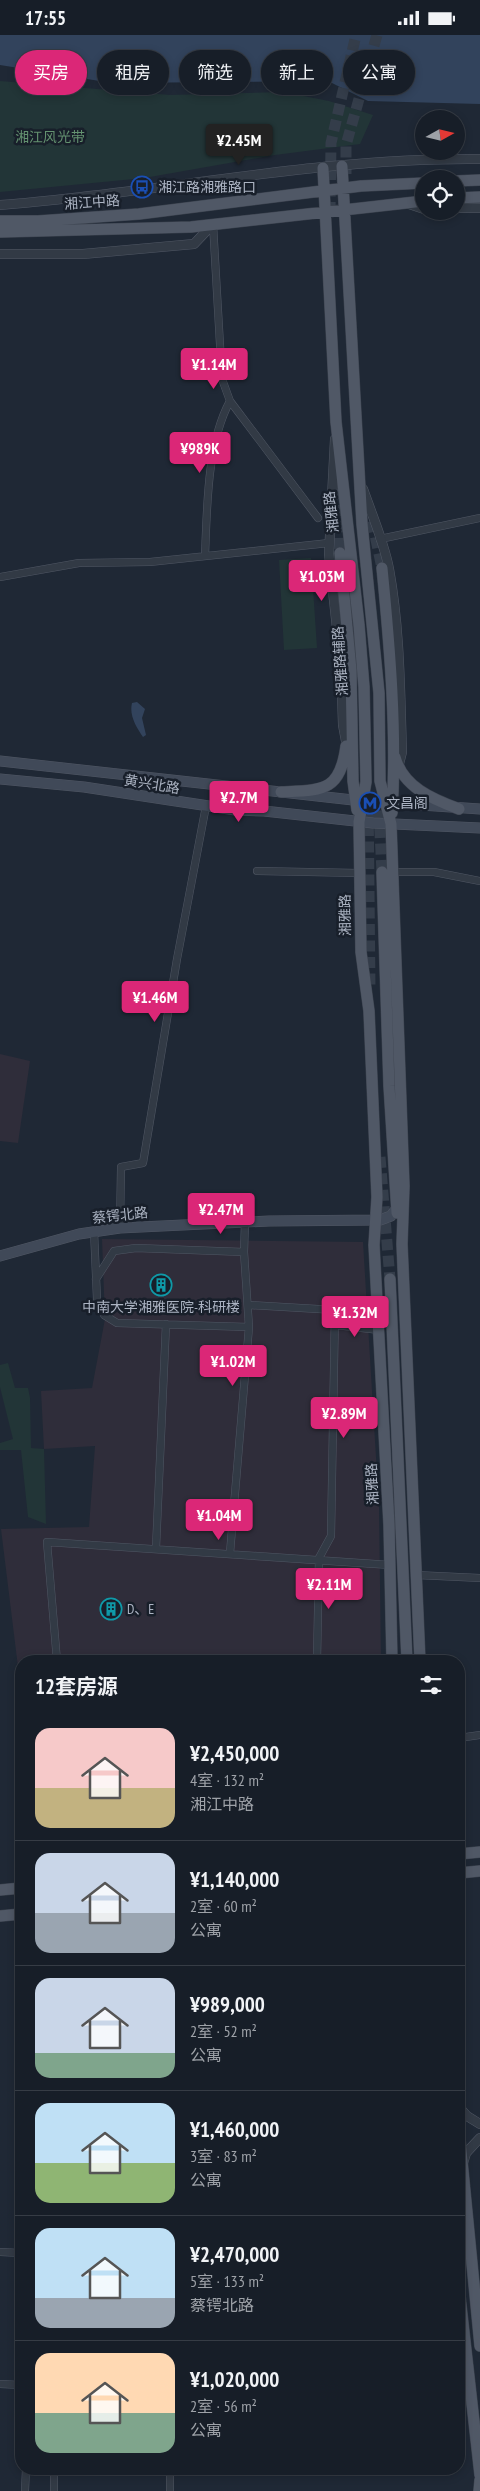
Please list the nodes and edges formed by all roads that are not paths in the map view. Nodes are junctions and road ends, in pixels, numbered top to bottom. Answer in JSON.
{"nodes":[{"id":1,"x":480,"y":159,"type":"edge"},
{"id":2,"x":342,"y":166,"type":"junction"},
{"id":3,"x":323,"y":168,"type":"junction"},
{"id":4,"x":480,"y":180,"type":"edge"},
{"id":5,"x":465,"y":181,"type":"edge"},
{"id":6,"x":415,"y":184,"type":"edge"},
{"id":7,"x":344,"y":188,"type":"junction"},
{"id":8,"x":324,"y":191,"type":"junction"},
{"id":9,"x":480,"y":197,"type":"edge"},
{"id":10,"x":465,"y":198,"type":"edge"},
{"id":11,"x":415,"y":202,"type":"edge"},
{"id":12,"x":404,"y":203,"type":"junction"},
{"id":13,"x":0,"y":205,"type":"edge"},
{"id":14,"x":415,"y":206,"type":"edge"},
{"id":15,"x":345,"y":208,"type":"junction"},
{"id":16,"x":465,"y":208,"type":"edge"},
{"id":17,"x":480,"y":208,"type":"edge"},
{"id":18,"x":325,"y":210,"type":"junction"},
{"id":19,"x":0,"y":221,"type":"edge"},
{"id":20,"x":212,"y":224,"type":"junction"},
{"id":21,"x":0,"y":232,"type":"edge"},
{"id":22,"x":0,"y":254,"type":"edge"},
{"id":23,"x":230,"y":401,"type":"junction"},
{"id":24,"x":336,"y":422,"type":"junction"},
{"id":25,"x":360,"y":481,"type":"junction"},
{"id":26,"x":318,"y":518,"type":"dead end"},
{"id":27,"x":480,"y":518,"type":"edge"},
{"id":28,"x":380,"y":539,"type":"junction"},
{"id":29,"x":329,"y":543,"type":"junction"},
{"id":30,"x":340,"y":553,"type":"tunnel mouth"},
{"id":31,"x":205,"y":556,"type":"junction"},
{"id":32,"x":382,"y":568,"type":"tunnel mouth"},
{"id":33,"x":0,"y":577,"type":"edge"},
{"id":34,"x":351,"y":710,"type":"junction"},
{"id":35,"x":346,"y":744,"type":"junction"},
{"id":36,"x":393,"y":748,"type":"junction"},
{"id":37,"x":0,"y":761,"type":"edge"},
{"id":38,"x":398,"y":766,"type":"junction"},
{"id":39,"x":0,"y":779,"type":"edge"},
{"id":40,"x":353,"y":781,"type":"junction"},
{"id":41,"x":393,"y":785,"type":"junction"},
{"id":42,"x":281,"y":792,"type":"junction"},
{"id":43,"x":359,"y":801,"type":"junction"},
{"id":44,"x":389,"y":804,"type":"junction"},
{"id":45,"x":206,"y":806,"type":"junction"},
{"id":46,"x":459,"y":809,"type":"junction"},
{"id":47,"x":480,"y":809,"type":"edge"},
{"id":48,"x":359,"y":822,"type":"junction"},
{"id":49,"x":391,"y":824,"type":"junction"},
{"id":50,"x":480,"y":829,"type":"edge"},
{"id":51,"x":257,"y":871,"type":"dead end"},
{"id":52,"x":387,"y":872,"type":"junction"},
{"id":53,"x":359,"y":873,"type":"junction"},
{"id":54,"x":480,"y":881,"type":"edge"},
{"id":55,"x":404,"y":1186,"type":"junction"},
{"id":56,"x":397,"y":1208,"type":"junction"},
{"id":57,"x":376,"y":1221,"type":"junction"},
{"id":58,"x":245,"y":1222,"type":"junction"},
{"id":59,"x":120,"y":1228,"type":"junction"},
{"id":60,"x":94,"y":1231,"type":"junction"},
{"id":61,"x":402,"y":1244,"type":"junction"},
{"id":62,"x":244,"y":1252,"type":"junction"},
{"id":63,"x":0,"y":1256,"type":"edge"},
{"id":64,"x":390,"y":1279,"type":"tunnel mouth"},
{"id":65,"x":96,"y":1280,"type":"junction"},
{"id":66,"x":249,"y":1305,"type":"junction"},
{"id":67,"x":166,"y":1324,"type":"junction"},
{"id":68,"x":334,"y":1325,"type":"junction"},
{"id":69,"x":249,"y":1327,"type":"junction"},
{"id":70,"x":379,"y":1329,"type":"junction"},
{"id":71,"x":156,"y":1548,"type":"junction"},
{"id":72,"x":230,"y":1553,"type":"junction"},
{"id":73,"x":319,"y":1559,"type":"junction"},
{"id":74,"x":390,"y":1565,"type":"junction"},
{"id":75,"x":416,"y":1575,"type":"junction"},
{"id":76,"x":480,"y":1578,"type":"edge"},
{"id":77,"x":56,"y":1655,"type":"edge"},
{"id":78,"x":317,"y":1655,"type":"edge"},
{"id":79,"x":392,"y":1655,"type":"edge"},
{"id":80,"x":407,"y":1655,"type":"edge"},
{"id":81,"x":420,"y":1655,"type":"edge"},
{"id":82,"x":480,"y":1735,"type":"edge"},
{"id":83,"x":465,"y":1737,"type":"edge"},
{"id":84,"x":480,"y":1852,"type":"edge"},
{"id":85,"x":465,"y":1853,"type":"edge"},
{"id":86,"x":480,"y":1871,"type":"edge"},
{"id":87,"x":465,"y":1872,"type":"edge"},
{"id":88,"x":15,"y":1889,"type":"edge"},
{"id":89,"x":0,"y":1890,"type":"edge"},
{"id":90,"x":15,"y":1915,"type":"edge"},
{"id":91,"x":0,"y":1916,"type":"edge"},
{"id":92,"x":465,"y":2114,"type":"edge"},
{"id":93,"x":480,"y":2124,"type":"edge"},
{"id":94,"x":480,"y":2138,"type":"edge"},
{"id":95,"x":465,"y":2157,"type":"edge"},
{"id":96,"x":465,"y":2187,"type":"edge"},
{"id":97,"x":0,"y":2252,"type":"edge"},
{"id":98,"x":15,"y":2253,"type":"edge"},
{"id":99,"x":465,"y":2341,"type":"edge"},
{"id":100,"x":480,"y":2346,"type":"edge"},
{"id":101,"x":0,"y":2384,"type":"edge"},
{"id":102,"x":15,"y":2385,"type":"edge"},
{"id":103,"x":26,"y":2475,"type":"edge"},
{"id":104,"x":54,"y":2475,"type":"edge"},
{"id":105,"x":170,"y":2475,"type":"edge"},
{"id":106,"x":480,"y":2475,"type":"edge"},
{"id":107,"x":480,"y":2479,"type":"edge"},
{"id":108,"x":25,"y":2491,"type":"edge"},
{"id":109,"x":54,"y":2491,"type":"edge"},
{"id":110,"x":170,"y":2491,"type":"edge"},
{"id":111,"x":479,"y":2491,"type":"edge"}],
"edges":[{"from":1,"to":2,"type":"street"},
{"from":2,"to":3,"type":"street"},
{"from":2,"to":7,"type":"main road"},
{"from":3,"to":8,"type":"main road","name":"湘雅路"},
{"from":3,"to":13,"type":"street"},
{"from":4,"to":5,"type":"main road"},
{"from":6,"to":7,"type":"main road","name":"湘江中路"},
{"from":7,"to":8,"type":"main road","name":"湘江中路"},
{"from":7,"to":15,"type":"main road"},
{"from":8,"to":18,"type":"main road","name":"湘雅路"},
{"from":8,"to":19,"type":"main road","name":"湘江中路"},
{"from":9,"to":10,"type":"main road"},
{"from":11,"to":12,"type":"main road","name":"湘江中路"},
{"from":12,"to":14,"type":"street","name":"湘江中路"},
{"from":12,"to":15,"type":"main road","name":"湘江中路"},
{"from":15,"to":18,"type":"main road","name":"湘江中路"},
{"from":15,"to":25,"type":"main road"},
{"from":16,"to":17,"type":"street"},
{"from":18,"to":20,"type":"main road","name":"湘江中路"},
{"from":18,"to":24,"type":"main road","name":"湘雅路"},
{"from":20,"to":21,"type":"main road","name":"湘江中路"},
{"from":20,"to":22,"type":"street"},
{"from":20,"to":23,"type":"street"},
{"from":23,"to":26,"type":"street"},
{"from":23,"to":31,"type":"street"},
{"from":24,"to":29,"type":"street","name":"湘雅路辅路"},
{"from":24,"to":43,"type":"main road","name":"湘雅路"},
{"from":25,"to":28,"type":"street"},
{"from":25,"to":44,"type":"main road"},
{"from":27,"to":28,"type":"street"},
{"from":28,"to":38,"type":"street"},
{"from":29,"to":31,"type":"street"},
{"from":29,"to":35,"type":"street","name":"湘雅路辅路"},
{"from":30,"to":34,"type":"main road"},
{"from":31,"to":33,"type":"street"},
{"from":32,"to":36,"type":"main road"},
{"from":34,"to":35,"type":"main road"},
{"from":34,"to":40,"type":"main road"},
{"from":35,"to":40,"type":"street","name":"湘雅路辅路"},
{"from":35,"to":42,"type":"main road"},
{"from":36,"to":38,"type":"main road"},
{"from":36,"to":41,"type":"main road"},
{"from":37,"to":42,"type":"main road","name":"黄兴北路"},
{"from":38,"to":41,"type":"street"},
{"from":38,"to":46,"type":"main road"},
{"from":39,"to":45,"type":"main road","name":"黄兴北路"},
{"from":40,"to":43,"type":"main road"},
{"from":41,"to":44,"type":"main road"},
{"from":42,"to":43,"type":"main road","name":"黄兴北路"},
{"from":43,"to":44,"type":"main road","name":"黄兴北路"},
{"from":43,"to":48,"type":"main road","name":"湘雅路"},
{"from":44,"to":46,"type":"main road","name":"黄兴北路"},
{"from":44,"to":49,"type":"main road"},
{"from":45,"to":48,"type":"main road","name":"黄兴北路"},
{"from":45,"to":59,"type":"street"},
{"from":46,"to":47,"type":"main road","name":"黄兴北路"},
{"from":48,"to":49,"type":"main road","name":"黄兴北路"},
{"from":48,"to":53,"type":"main road","name":"湘雅路"},
{"from":49,"to":50,"type":"main road","name":"黄兴北路"},
{"from":49,"to":52,"type":"main road"},
{"from":51,"to":53,"type":"street"},
{"from":52,"to":54,"type":"street"},
{"from":52,"to":55,"type":"main road"},
{"from":52,"to":56,"type":"main road"},
{"from":53,"to":57,"type":"main road","name":"湘雅路"},
{"from":55,"to":56,"type":"main road"},
{"from":55,"to":61,"type":"main road"},
{"from":56,"to":57,"type":"main road"},
{"from":56,"to":61,"type":"main road"},
{"from":57,"to":58,"type":"main road","name":"蔡锷北路"},
{"from":57,"to":70,"type":"main road","name":"湘雅路"},
{"from":58,"to":59,"type":"main road","name":"蔡锷北路"},
{"from":58,"to":62,"type":"street"},
{"from":59,"to":60,"type":"main road","name":"蔡锷北路"},
{"from":60,"to":63,"type":"main road","name":"蔡锷北路"},
{"from":60,"to":65,"type":"street"},
{"from":61,"to":75,"type":"main road"},
{"from":62,"to":65,"type":"street"},
{"from":62,"to":66,"type":"street"},
{"from":64,"to":80,"type":"main road","name":"湘雅路"},
{"from":65,"to":67,"type":"street"},
{"from":66,"to":68,"type":"street"},
{"from":66,"to":69,"type":"street"},
{"from":67,"to":69,"type":"street"},
{"from":67,"to":71,"type":"street"},
{"from":68,"to":70,"type":"street"},
{"from":68,"to":73,"type":"street"},
{"from":69,"to":72,"type":"street"},
{"from":70,"to":74,"type":"main road","name":"湘雅路"},
{"from":71,"to":72,"type":"street"},
{"from":71,"to":77,"type":"street"},
{"from":72,"to":73,"type":"street"},
{"from":73,"to":74,"type":"street"},
{"from":73,"to":78,"type":"street"},
{"from":74,"to":79,"type":"main road","name":"湘雅路"},
{"from":75,"to":76,"type":"street"},
{"from":75,"to":81,"type":"main road"},
{"from":82,"to":83,"type":"street"},
{"from":84,"to":85,"type":"main road"},
{"from":86,"to":87,"type":"main road"},
{"from":88,"to":89,"type":"main road"},
{"from":90,"to":91,"type":"main road"},
{"from":92,"to":93,"type":"street"},
{"from":94,"to":95,"type":"street"},
{"from":96,"to":100,"type":"main road"},
{"from":97,"to":98,"type":"street"},
{"from":99,"to":106,"type":"main road"},
{"from":101,"to":102,"type":"street"},
{"from":103,"to":108,"type":"street"},
{"from":104,"to":109,"type":"street"},
{"from":105,"to":110,"type":"street"},
{"from":107,"to":111,"type":"main road"}]}
